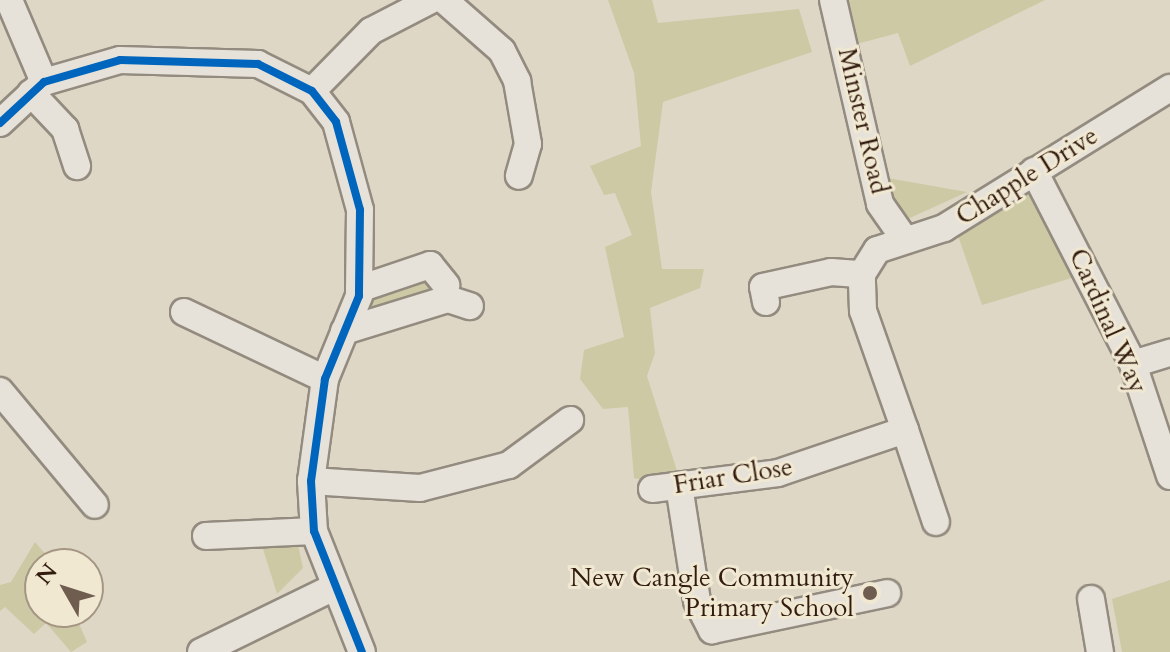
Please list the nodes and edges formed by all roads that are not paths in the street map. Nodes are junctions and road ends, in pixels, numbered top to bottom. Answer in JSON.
{"nodes":[{"id":1,"x":9,"y":0,"type":"edge"},
{"id":2,"x":431,"y":0,"type":"edge"},
{"id":3,"x":444,"y":0,"type":"edge"},
{"id":4,"x":833,"y":0,"type":"edge"},
{"id":5,"x":37,"y":87,"type":"junction"},
{"id":6,"x":1170,"y":88,"type":"edge"},
{"id":7,"x":312,"y":91,"type":"junction"},
{"id":8,"x":0,"y":123,"type":"edge"},
{"id":9,"x":77,"y":166,"type":"dead end"},
{"id":10,"x":1034,"y":171,"type":"junction"},
{"id":11,"x":519,"y":176,"type":"dead end"},
{"id":12,"x":902,"y":236,"type":"junction"},
{"id":13,"x":862,"y":274,"type":"junction"},
{"id":14,"x":446,"y":285,"type":"dead end"},
{"id":15,"x":359,"y":289,"type":"junction"},
{"id":16,"x":766,"y":302,"type":"dead end"},
{"id":17,"x":470,"y":306,"type":"dead end"},
{"id":18,"x":184,"y":312,"type":"dead end"},
{"id":19,"x":344,"y":331,"type":"junction"},
{"id":20,"x":1170,"y":353,"type":"edge"},
{"id":21,"x":1133,"y":364,"type":"junction"},
{"id":22,"x":325,"y":379,"type":"junction"},
{"id":23,"x":0,"y":391,"type":"edge"},
{"id":24,"x":570,"y":420,"type":"dead end"},
{"id":25,"x":905,"y":430,"type":"junction"},
{"id":26,"x":1170,"y":476,"type":"edge"},
{"id":27,"x":311,"y":481,"type":"junction"},
{"id":28,"x":679,"y":486,"type":"junction"},
{"id":29,"x":652,"y":489,"type":"dead end"},
{"id":30,"x":95,"y":505,"type":"dead end"},
{"id":31,"x":936,"y":522,"type":"dead end"},
{"id":32,"x":314,"y":531,"type":"junction"},
{"id":33,"x":206,"y":536,"type":"dead end"},
{"id":34,"x":334,"y":587,"type":"junction"},
{"id":35,"x":887,"y":593,"type":"dead end"},
{"id":36,"x":1091,"y":599,"type":"dead end"},
{"id":37,"x":201,"y":652,"type":"edge"},
{"id":38,"x":362,"y":652,"type":"edge"},
{"id":39,"x":1100,"y":652,"type":"edge"}],
"edges":[{"from":1,"to":5,"type":"street"},
{"from":2,"to":7,"type":"street"},
{"from":3,"to":11,"type":"street"},
{"from":4,"to":12,"type":"street","name":"Minster Road"},
{"from":5,"to":7,"type":"street"},
{"from":5,"to":8,"type":"street"},
{"from":5,"to":9,"type":"street"},
{"from":6,"to":10,"type":"street","name":"Chapple Drive"},
{"from":7,"to":15,"type":"street"},
{"from":10,"to":12,"type":"street","name":"Chapple Drive"},
{"from":10,"to":21,"type":"street","name":"Cardinal Way"},
{"from":12,"to":13,"type":"street","name":"Chapple Drive"},
{"from":13,"to":16,"type":"street"},
{"from":13,"to":25,"type":"street"},
{"from":14,"to":15,"type":"street"},
{"from":15,"to":19,"type":"street"},
{"from":17,"to":19,"type":"street"},
{"from":18,"to":22,"type":"street"},
{"from":19,"to":22,"type":"street"},
{"from":20,"to":21,"type":"street"},
{"from":21,"to":26,"type":"street","name":"Cardinal Way"},
{"from":22,"to":27,"type":"street"},
{"from":23,"to":30,"type":"street"},
{"from":24,"to":27,"type":"street"},
{"from":25,"to":28,"type":"street","name":"Friar Close"},
{"from":25,"to":31,"type":"street"},
{"from":27,"to":32,"type":"street"},
{"from":28,"to":29,"type":"street","name":"Friar Close"},
{"from":28,"to":35,"type":"street"},
{"from":32,"to":33,"type":"street"},
{"from":32,"to":34,"type":"street"},
{"from":34,"to":37,"type":"street"},
{"from":34,"to":38,"type":"street"},
{"from":36,"to":39,"type":"street"}]}
